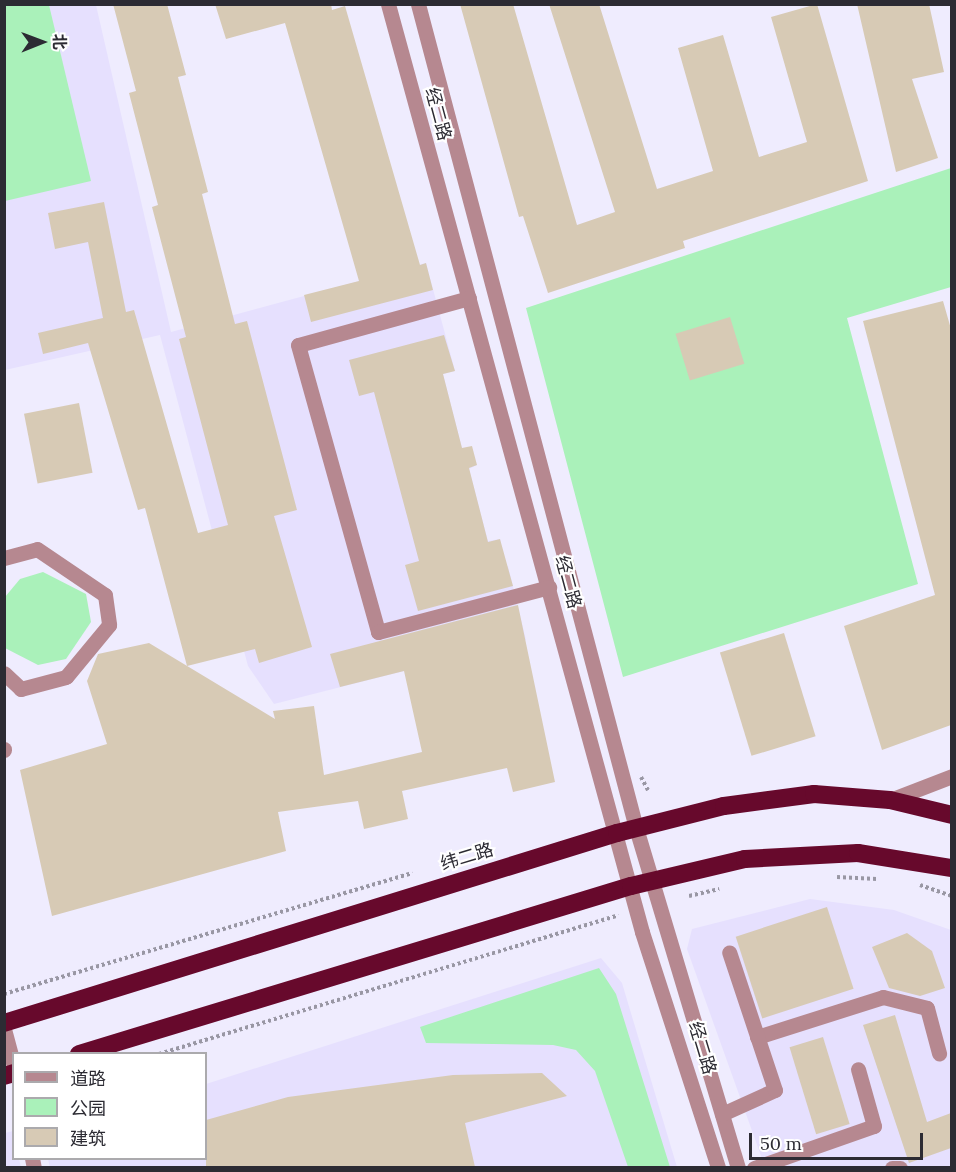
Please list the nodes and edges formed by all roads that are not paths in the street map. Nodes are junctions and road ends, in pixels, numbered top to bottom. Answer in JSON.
{"nodes":[{"id":1,"x":388,"y":4,"type":"edge"},
{"id":2,"x":418,"y":4,"type":"edge"},
{"id":3,"x":470,"y":298,"type":"junction"},
{"id":4,"x":4,"y":558,"type":"edge"},
{"id":5,"x":549,"y":587,"type":"junction"},
{"id":6,"x":4,"y":673,"type":"edge"},
{"id":7,"x":951,"y":776,"type":"edge"},
{"id":8,"x":890,"y":800,"type":"junction"},
{"id":9,"x":951,"y":815,"type":"edge"},
{"id":10,"x":636,"y":828,"type":"junction"},
{"id":11,"x":617,"y":833,"type":"junction"},
{"id":12,"x":951,"y":868,"type":"edge"},
{"id":13,"x":651,"y":881,"type":"junction"},
{"id":14,"x":631,"y":886,"type":"junction"},
{"id":15,"x":729,"y":952,"type":"dead end"},
{"id":16,"x":4,"y":1023,"type":"edge"},
{"id":17,"x":4,"y":1029,"type":"edge"},
{"id":18,"x":757,"y":1037,"type":"junction"},
{"id":19,"x":82,"y":1052,"type":"edge"},
{"id":20,"x":939,"y":1053,"type":"dead end"},
{"id":21,"x":12,"y":1059,"type":"edge"},
{"id":22,"x":858,"y":1069,"type":"dead end"},
{"id":23,"x":722,"y":1114,"type":"junction"},
{"id":24,"x":718,"y":1167,"type":"edge"},
{"id":25,"x":738,"y":1167,"type":"edge"},
{"id":26,"x":754,"y":1167,"type":"edge"},
{"id":27,"x":892,"y":1167,"type":"edge"},
{"id":28,"x":900,"y":1167,"type":"edge"}],
"edges":[{"from":1,"to":3,"type":"street","name":"经二路"},
{"from":2,"to":10,"type":"street","name":"经二路"},
{"from":3,"to":5,"type":"street","name":"经二路"},
{"from":3,"to":5,"type":"street"},
{"from":4,"to":6,"type":"street"},
{"from":5,"to":11,"type":"street","name":"经二路"},
{"from":7,"to":8,"type":"street"},
{"from":8,"to":9,"type":"highway","name":"纬二路"},
{"from":8,"to":10,"type":"highway","name":"纬二路"},
{"from":10,"to":11,"type":"highway","name":"纬二路"},
{"from":10,"to":13,"type":"street","name":"经二路"},
{"from":11,"to":14,"type":"street","name":"经二路"},
{"from":11,"to":16,"type":"highway","name":"纬二路"},
{"from":12,"to":13,"type":"highway"},
{"from":13,"to":14,"type":"highway"},
{"from":13,"to":23,"type":"street","name":"经二路"},
{"from":14,"to":19,"type":"highway"},
{"from":14,"to":24,"type":"street","name":"经二路"},
{"from":15,"to":18,"type":"street"},
{"from":17,"to":21,"type":"street"},
{"from":18,"to":20,"type":"street"},
{"from":18,"to":23,"type":"street"},
{"from":22,"to":26,"type":"street"},
{"from":23,"to":25,"type":"street","name":"经二路"},
{"from":27,"to":28,"type":"street"}]}
